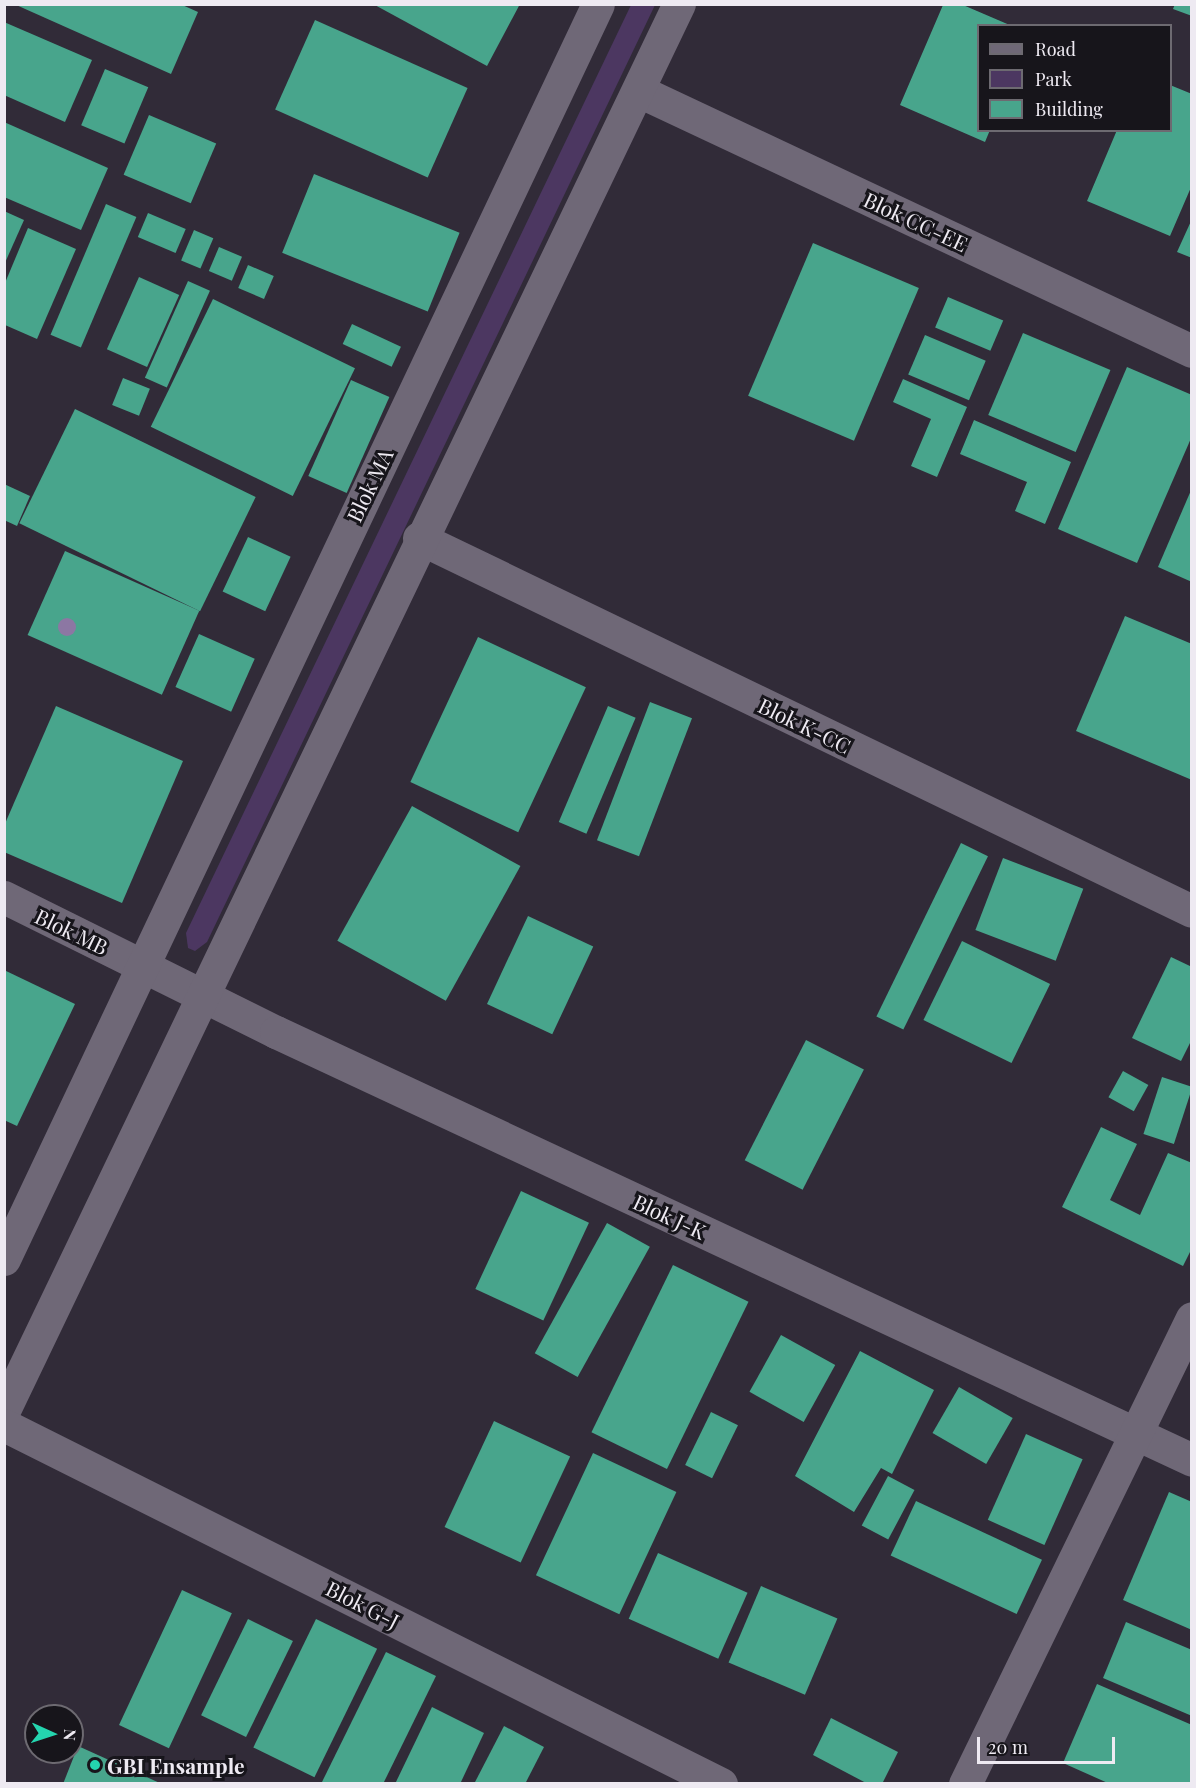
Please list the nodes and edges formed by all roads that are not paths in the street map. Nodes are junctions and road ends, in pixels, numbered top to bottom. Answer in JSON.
{"nodes":[{"id":1,"x":598,"y":4,"type":"edge"},
{"id":2,"x":679,"y":4,"type":"edge"},
{"id":3,"x":639,"y":92,"type":"junction"},
{"id":4,"x":1191,"y":351,"type":"edge"},
{"id":5,"x":419,"y":538,"type":"junction"},
{"id":6,"x":4,"y":897,"type":"edge"},
{"id":7,"x":1191,"y":911,"type":"edge"},
{"id":8,"x":140,"y":965,"type":"junction"},
{"id":9,"x":203,"y":996,"type":"junction"},
{"id":10,"x":4,"y":1259,"type":"edge"},
{"id":11,"x":1191,"y":1318,"type":"edge"},
{"id":12,"x":4,"y":1410,"type":"edge"},
{"id":13,"x":4,"y":1425,"type":"edge"},
{"id":14,"x":1137,"y":1434,"type":"junction"},
{"id":15,"x":1191,"y":1460,"type":"edge"},
{"id":16,"x":721,"y":1784,"type":"edge"},
{"id":17,"x":965,"y":1784,"type":"edge"}],
"edges":[{"from":1,"to":8,"type":"street","name":"Blok MA"},
{"from":2,"to":3,"type":"street"},
{"from":3,"to":4,"type":"street","name":"Blok CC-EE"},
{"from":3,"to":5,"type":"street"},
{"from":5,"to":7,"type":"street","name":"Blok K-CC"},
{"from":5,"to":9,"type":"street"},
{"from":6,"to":8,"type":"street","name":"Blok MB"},
{"from":8,"to":9,"type":"street","name":"Blok MB"},
{"from":8,"to":10,"type":"street","name":"Blok MA"},
{"from":9,"to":12,"type":"street"},
{"from":9,"to":14,"type":"street","name":"Blok J-K"},
{"from":11,"to":14,"type":"street"},
{"from":13,"to":16,"type":"street","name":"Blok G-J"},
{"from":14,"to":15,"type":"street","name":"Blok J-K"},
{"from":14,"to":17,"type":"street"}]}
